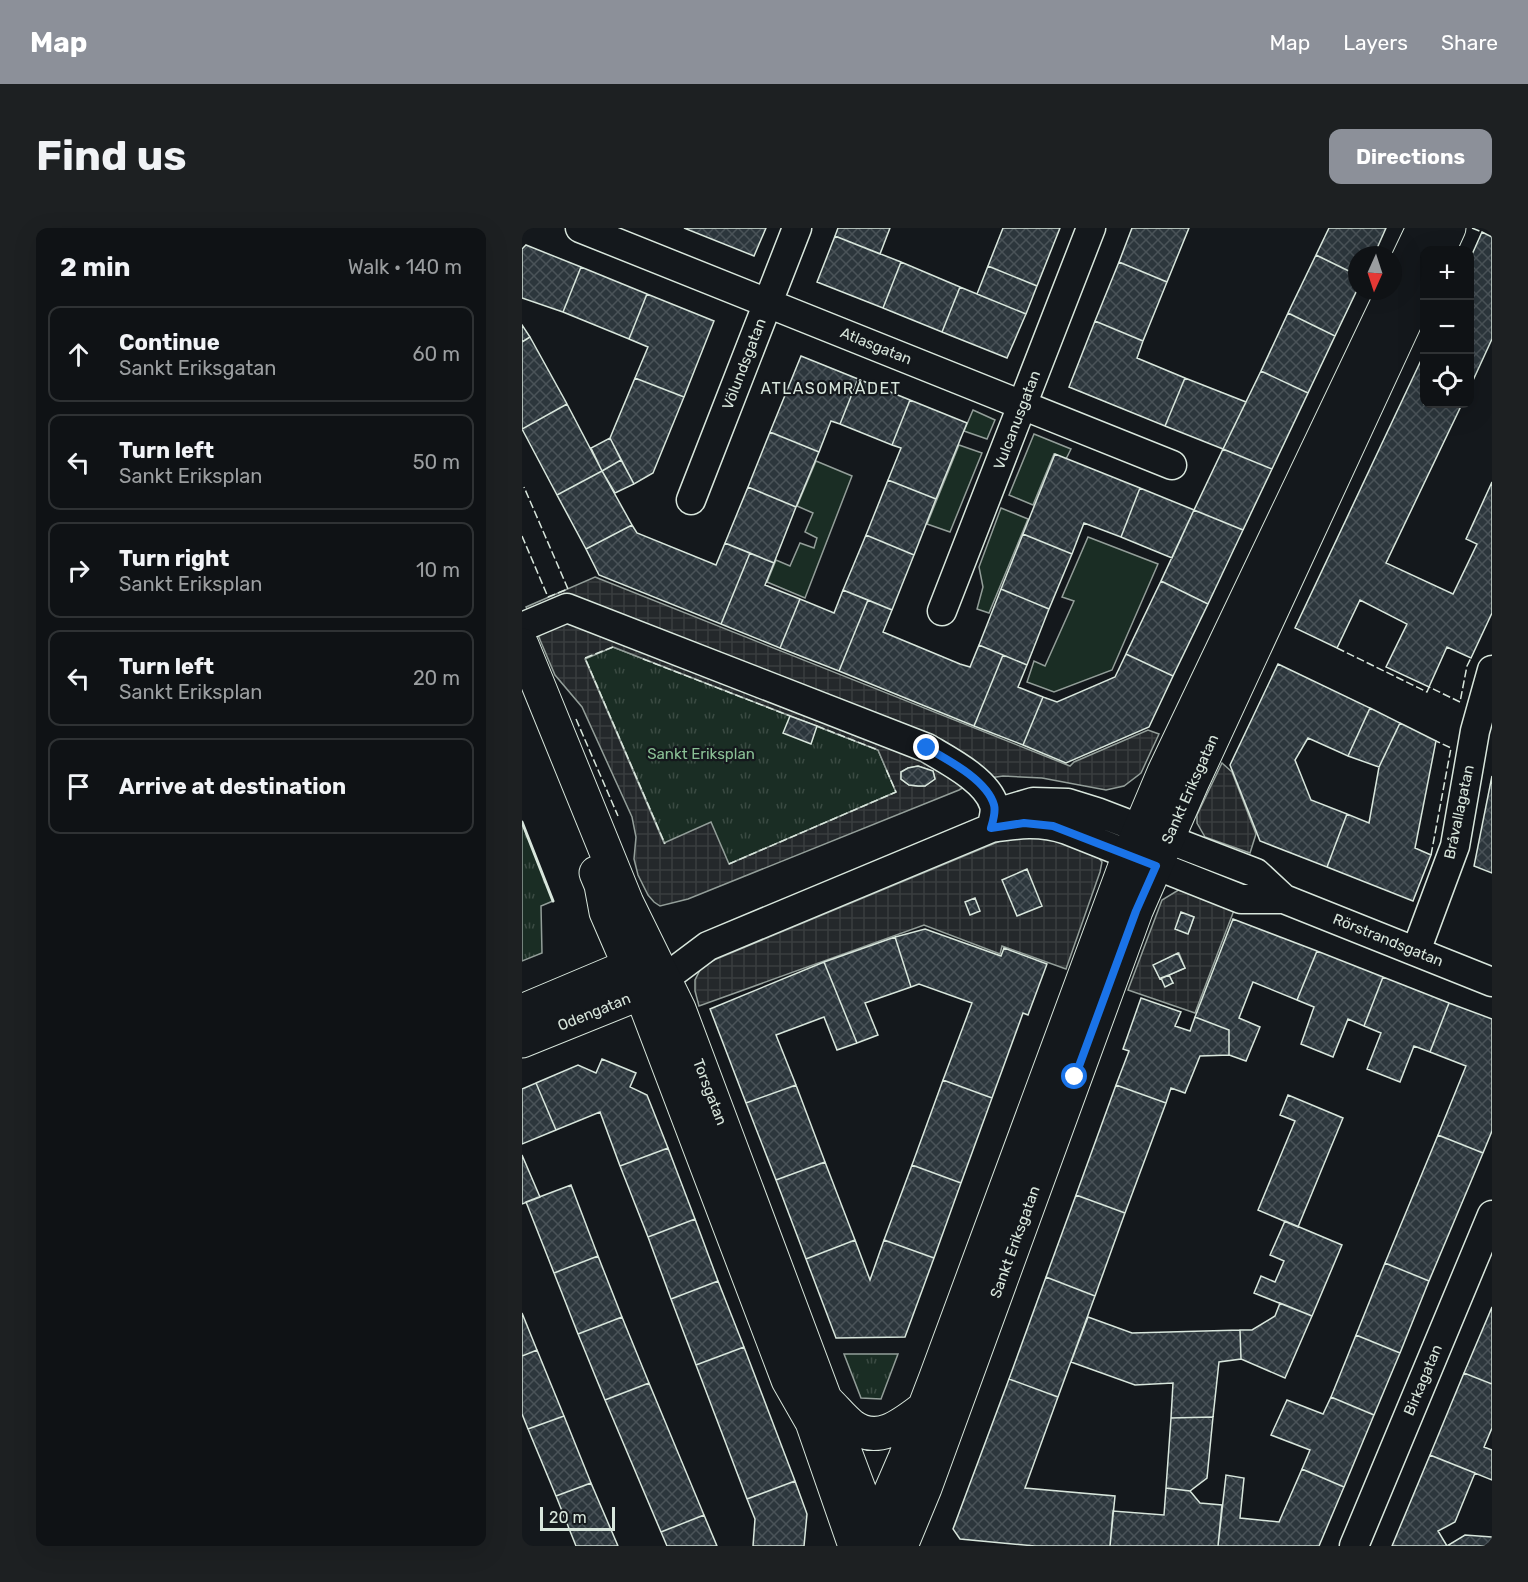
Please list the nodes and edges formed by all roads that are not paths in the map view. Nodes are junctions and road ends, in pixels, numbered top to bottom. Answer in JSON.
{"nodes":[{"id":1,"x":580,"y":228,"type":"edge"},
{"id":2,"x":797,"y":228,"type":"edge"},
{"id":3,"x":1091,"y":228,"type":"edge"},
{"id":4,"x":1423,"y":228,"type":"edge"},
{"id":5,"x":1449,"y":228,"type":"edge"},
{"id":6,"x":1441,"y":246,"type":"edge"},
{"id":7,"x":1420,"y":291,"type":"edge"},
{"id":8,"x":767,"y":304,"type":"junction"},
{"id":9,"x":1022,"y":406,"type":"junction"},
{"id":10,"x":1172,"y":465,"type":"dead end"},
{"id":11,"x":691,"y":500,"type":"dead end"},
{"id":12,"x":942,"y":611,"type":"dead end"},
{"id":13,"x":522,"y":627,"type":"edge"},
{"id":14,"x":522,"y":645,"type":"edge"},
{"id":15,"x":1492,"y":670,"type":"edge"},
{"id":16,"x":522,"y":684,"type":"edge"},
{"id":17,"x":991,"y":828,"type":"junction"},
{"id":18,"x":1148,"y":847,"type":"junction"},
{"id":19,"x":1416,"y":951,"type":"junction"},
{"id":20,"x":647,"y":973,"type":"junction"},
{"id":21,"x":1492,"y":982,"type":"edge"},
{"id":22,"x":522,"y":1011,"type":"edge"},
{"id":23,"x":522,"y":1041,"type":"edge"},
{"id":24,"x":1492,"y":1215,"type":"edge"},
{"id":25,"x":788,"y":1380,"type":"junction"},
{"id":26,"x":826,"y":1401,"type":"junction"},
{"id":27,"x":924,"y":1408,"type":"junction"},
{"id":28,"x":884,"y":1542,"type":"edge"},
{"id":29,"x":839,"y":1546,"type":"edge"},
{"id":30,"x":1353,"y":1546,"type":"edge"}],
"edges":[{"from":1,"to":8,"type":"street","name":"Atlasgatan"},
{"from":2,"to":8,"type":"street","name":"Völundsgatan"},
{"from":3,"to":9,"type":"street","name":"Vulcanusgatan"},
{"from":4,"to":18,"type":"main road","name":"Sankt Eriksgatan"},
{"from":5,"to":6,"type":"main road"},
{"from":7,"to":18,"type":"main road","name":"Sankt Eriksgatan"},
{"from":8,"to":9,"type":"street","name":"Atlasgatan"},
{"from":8,"to":11,"type":"street","name":"Völundsgatan"},
{"from":9,"to":10,"type":"street","name":"Atlasgatan"},
{"from":9,"to":12,"type":"street","name":"Vulcanusgatan"},
{"from":13,"to":17,"type":"street"},
{"from":14,"to":20,"type":"main road","name":"Torsgatan"},
{"from":15,"to":19,"type":"street","name":"Bråvallagatan"},
{"from":16,"to":20,"type":"main road","name":"Torsgatan"},
{"from":17,"to":18,"type":"street"},
{"from":17,"to":20,"type":"street"},
{"from":18,"to":19,"type":"street","name":"Rörstrandsgatan"},
{"from":18,"to":27,"type":"main road","name":"Sankt Eriksgatan"},
{"from":18,"to":28,"type":"main road","name":"Sankt Eriksgatan"},
{"from":19,"to":21,"type":"street","name":"Rörstrandsgatan"},
{"from":20,"to":22,"type":"main road","name":"Odengatan"},
{"from":20,"to":23,"type":"main road","name":"Odengatan"},
{"from":20,"to":25,"type":"main road","name":"Torsgatan"},
{"from":20,"to":26,"type":"main road","name":"Torsgatan"},
{"from":24,"to":30,"type":"street","name":"Birkagatan"},
{"from":25,"to":28,"type":"main road","name":"Torsgatan"},
{"from":25,"to":29,"type":"main road"},
{"from":26,"to":27,"type":"main road"},
{"from":26,"to":28,"type":"main road","name":"Torsgatan"},
{"from":27,"to":28,"type":"main road","name":"Sankt Eriksgatan"}]}
